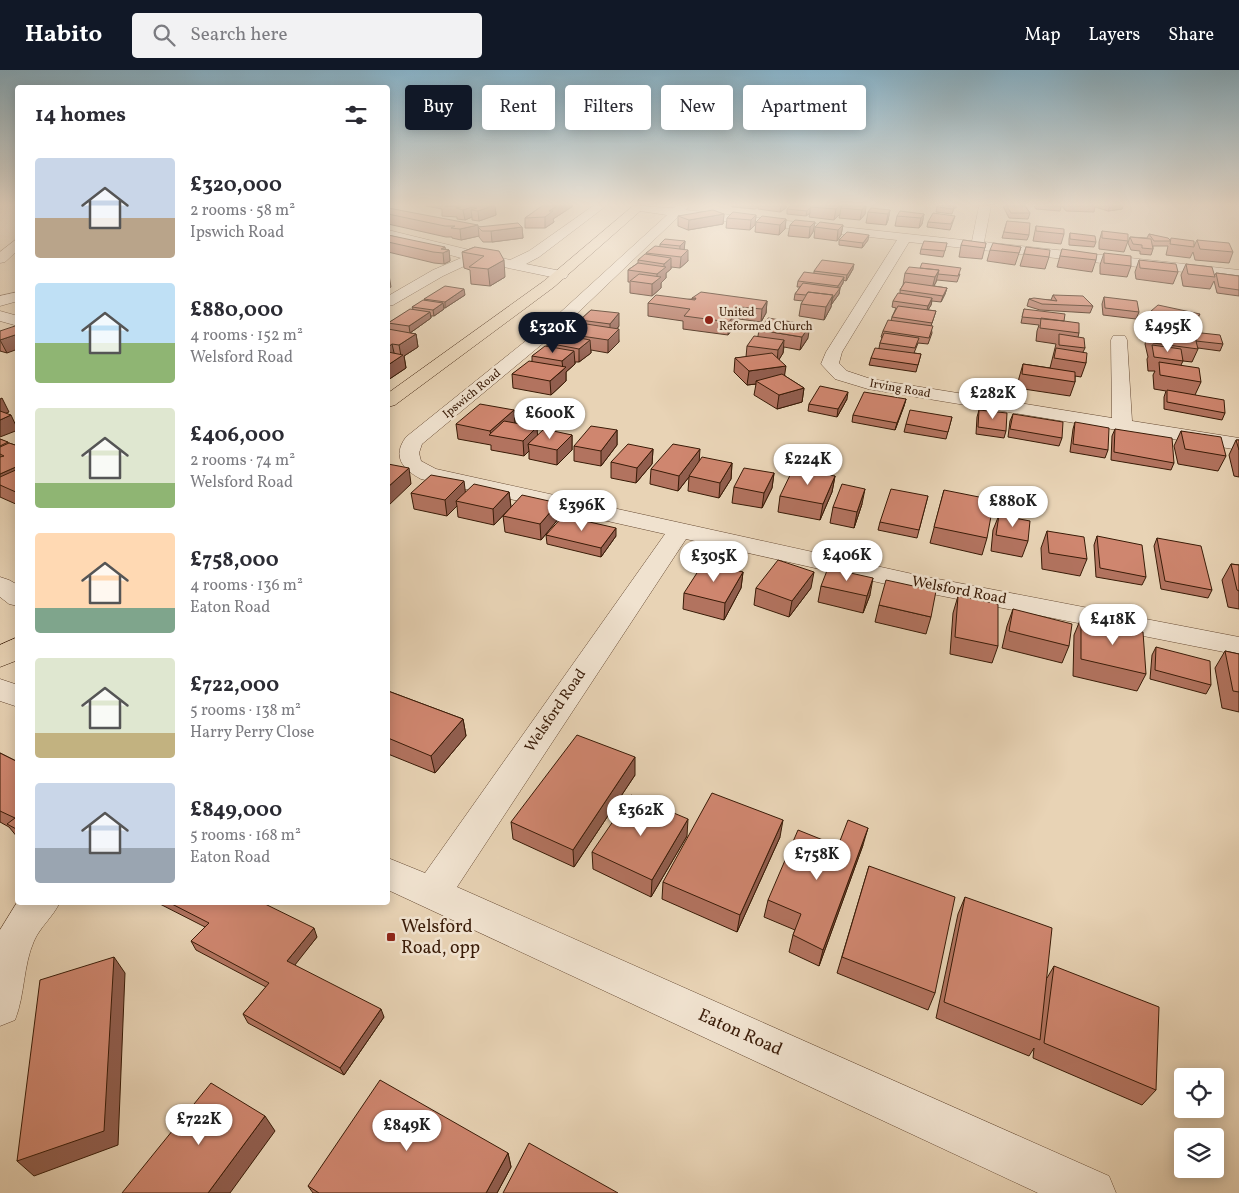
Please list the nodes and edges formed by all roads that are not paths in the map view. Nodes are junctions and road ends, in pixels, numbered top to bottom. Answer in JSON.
{"nodes":[{"id":1,"x":471,"y":258,"type":"edge"},
{"id":2,"x":481,"y":258,"type":"edge"},
{"id":3,"x":525,"y":258,"type":"edge"},
{"id":4,"x":582,"y":258,"type":"edge"},
{"id":5,"x":628,"y":258,"type":"edge"},
{"id":6,"x":892,"y":258,"type":"edge"},
{"id":7,"x":1093,"y":258,"type":"edge"},
{"id":8,"x":512,"y":265,"type":"junction"},
{"id":9,"x":1239,"y":274,"type":"edge"},
{"id":10,"x":561,"y":275,"type":"junction"},
{"id":11,"x":15,"y":297,"type":"edge"},
{"id":12,"x":0,"y":301,"type":"edge"},
{"id":13,"x":390,"y":301,"type":"edge"},
{"id":14,"x":0,"y":316,"type":"edge"},
{"id":15,"x":15,"y":320,"type":"edge"},
{"id":16,"x":1119,"y":340,"type":"dead end"},
{"id":17,"x":390,"y":400,"type":"edge"},
{"id":18,"x":439,"y":421,"type":"joint"},
{"id":19,"x":1122,"y":425,"type":"junction"},
{"id":20,"x":1239,"y":444,"type":"edge"},
{"id":21,"x":680,"y":530,"type":"junction"},
{"id":22,"x":0,"y":585,"type":"edge"},
{"id":23,"x":15,"y":596,"type":"edge"},
{"id":24,"x":1239,"y":646,"type":"edge"},
{"id":25,"x":15,"y":648,"type":"edge"},
{"id":26,"x":0,"y":658,"type":"edge"},
{"id":27,"x":0,"y":689,"type":"edge"},
{"id":28,"x":15,"y":696,"type":"edge"},
{"id":29,"x":390,"y":874,"type":"edge"},
{"id":30,"x":432,"y":893,"type":"junction"},
{"id":31,"x":39,"y":905,"type":"edge"},
{"id":32,"x":0,"y":1006,"type":"edge"},
{"id":33,"x":1092,"y":1193,"type":"edge"}],
"edges":[{"from":1,"to":13,"type":"street"},
{"from":2,"to":8,"type":"street"},
{"from":3,"to":8,"type":"street"},
{"from":4,"to":10,"type":"highway"},
{"from":5,"to":18,"type":"street","name":"Ipswich Road"},
{"from":6,"to":19,"type":"street","name":"Irving Road"},
{"from":7,"to":9,"type":"street"},
{"from":8,"to":10,"type":"street"},
{"from":10,"to":17,"type":"highway"},
{"from":11,"to":12,"type":"street"},
{"from":14,"to":15,"type":"street"},
{"from":16,"to":19,"type":"street"},
{"from":18,"to":21,"type":"street","name":"Welsford Road"},
{"from":19,"to":20,"type":"street","name":"Irving Road"},
{"from":21,"to":24,"type":"street","name":"Welsford Road"},
{"from":21,"to":30,"type":"street","name":"Welsford Road"},
{"from":22,"to":23,"type":"street"},
{"from":25,"to":26,"type":"highway"},
{"from":27,"to":28,"type":"street"},
{"from":29,"to":30,"type":"street","name":"Eaton Road"},
{"from":30,"to":33,"type":"street","name":"Eaton Road"},
{"from":31,"to":32,"type":"street"}]}
